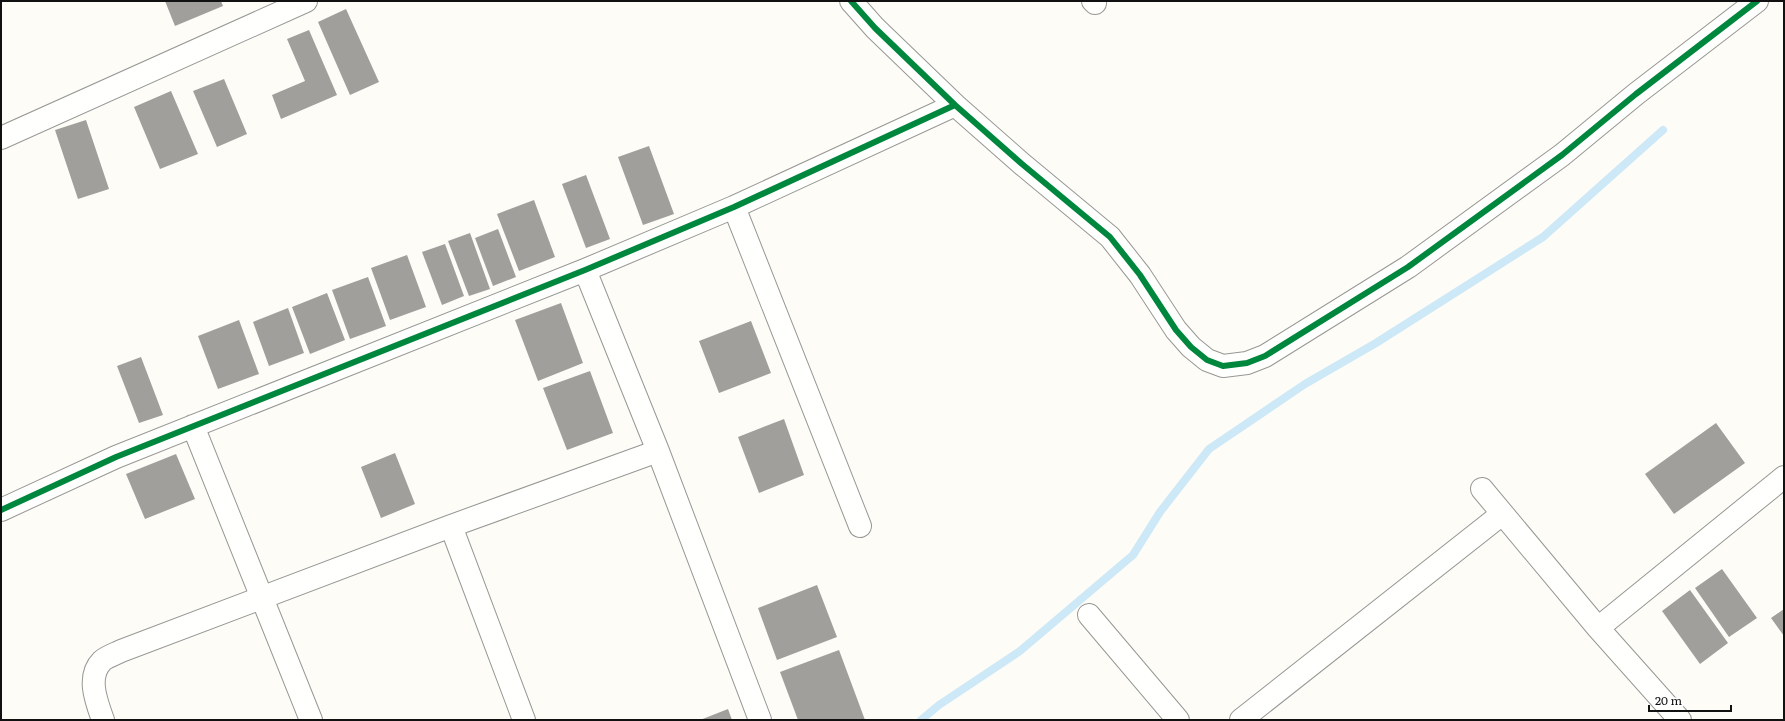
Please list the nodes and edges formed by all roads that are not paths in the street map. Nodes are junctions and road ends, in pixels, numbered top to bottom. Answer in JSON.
{"nodes":[{"id":1,"x":306,"y":1,"type":"edge"},
{"id":2,"x":851,"y":1,"type":"edge"},
{"id":3,"x":1757,"y":1,"type":"edge"},
{"id":4,"x":955,"y":105,"type":"junction"},
{"id":5,"x":1,"y":138,"type":"edge"},
{"id":6,"x":734,"y":207,"type":"junction"},
{"id":7,"x":585,"y":270,"type":"junction"},
{"id":8,"x":193,"y":426,"type":"junction"},
{"id":9,"x":658,"y":451,"type":"junction"},
{"id":10,"x":1784,"y":477,"type":"edge"},
{"id":11,"x":1482,"y":489,"type":"dead end"},
{"id":12,"x":1,"y":510,"type":"edge"},
{"id":13,"x":1502,"y":514,"type":"junction"},
{"id":14,"x":451,"y":526,"type":"junction"},
{"id":15,"x":860,"y":526,"type":"dead end"},
{"id":16,"x":262,"y":596,"type":"junction"},
{"id":17,"x":1089,"y":615,"type":"dead end"},
{"id":18,"x":1598,"y":628,"type":"junction"},
{"id":19,"x":103,"y":720,"type":"edge"},
{"id":20,"x":311,"y":720,"type":"edge"},
{"id":21,"x":524,"y":720,"type":"edge"},
{"id":22,"x":760,"y":720,"type":"edge"},
{"id":23,"x":1178,"y":720,"type":"edge"},
{"id":24,"x":1241,"y":720,"type":"edge"},
{"id":25,"x":1680,"y":720,"type":"edge"}],
"edges":[{"from":1,"to":5,"type":"street"},
{"from":2,"to":4,"type":"street"},
{"from":3,"to":4,"type":"street"},
{"from":4,"to":6,"type":"street"},
{"from":6,"to":7,"type":"street"},
{"from":6,"to":15,"type":"street"},
{"from":7,"to":8,"type":"street"},
{"from":7,"to":9,"type":"street"},
{"from":8,"to":12,"type":"street"},
{"from":8,"to":16,"type":"street"},
{"from":9,"to":14,"type":"street"},
{"from":9,"to":22,"type":"street"},
{"from":10,"to":18,"type":"street"},
{"from":11,"to":13,"type":"street"},
{"from":13,"to":18,"type":"street"},
{"from":13,"to":24,"type":"street"},
{"from":14,"to":16,"type":"street"},
{"from":14,"to":21,"type":"street"},
{"from":16,"to":19,"type":"street"},
{"from":16,"to":20,"type":"street"},
{"from":17,"to":23,"type":"street"},
{"from":18,"to":25,"type":"street"}]}
